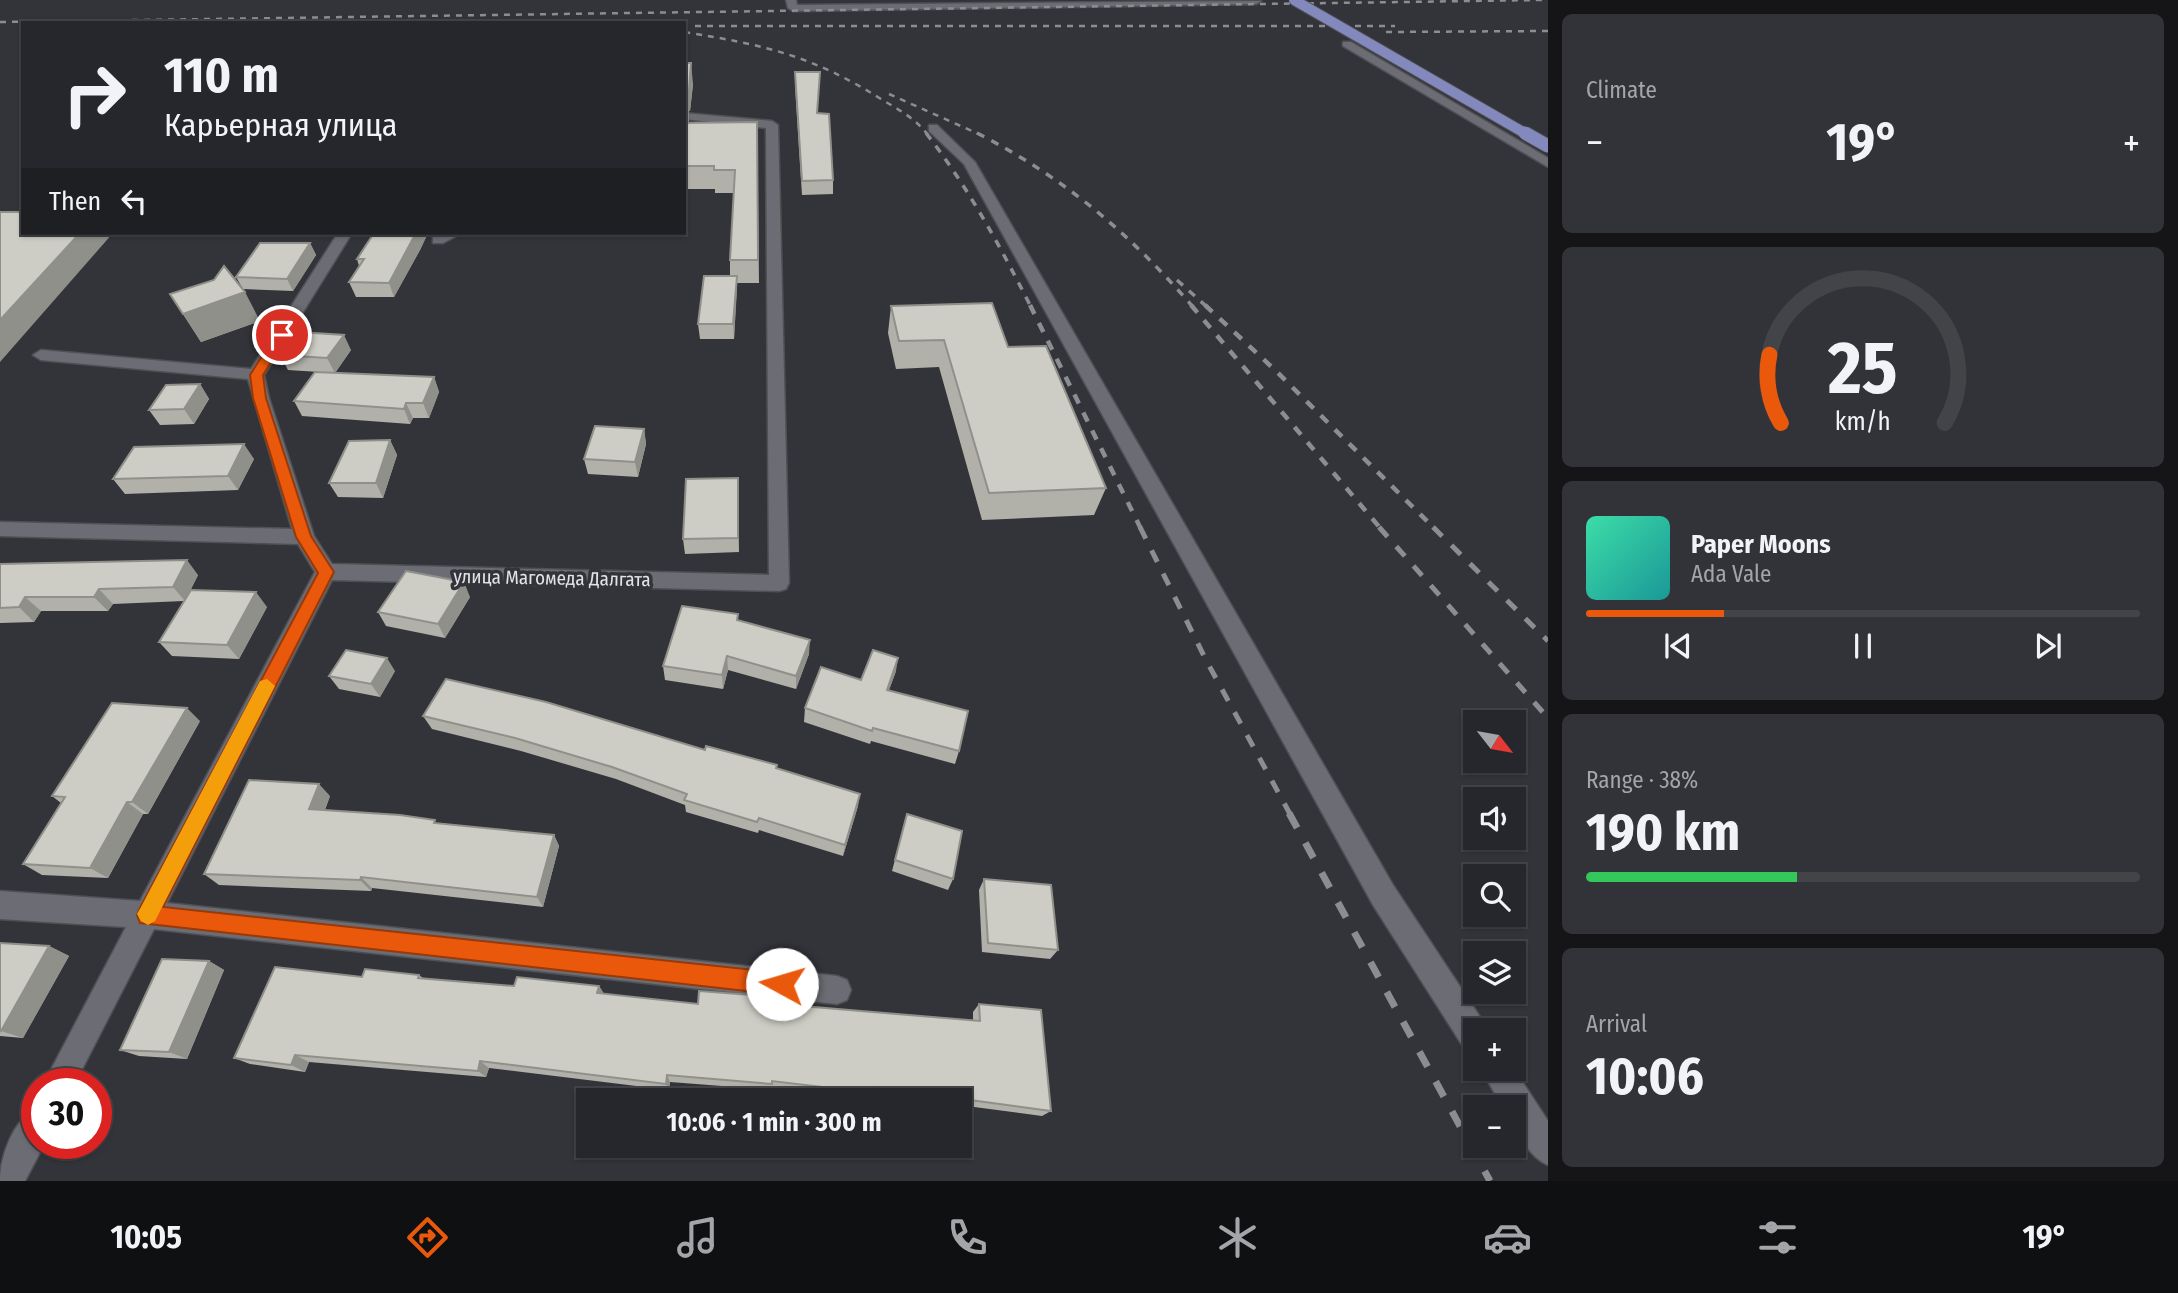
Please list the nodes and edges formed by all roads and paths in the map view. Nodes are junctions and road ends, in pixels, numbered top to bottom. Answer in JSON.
{"nodes":[{"id":1,"x":791,"y":0,"type":"edge"},
{"id":2,"x":1294,"y":0,"type":"edge"},
{"id":3,"x":1255,"y":1,"type":"edge"},
{"id":4,"x":1347,"y":44,"type":"dead end"},
{"id":5,"x":686,"y":116,"type":"edge"},
{"id":6,"x":933,"y":128,"type":"dead end"},
{"id":7,"x":1548,"y":146,"type":"edge"},
{"id":8,"x":1548,"y":163,"type":"edge"},
{"id":9,"x":344,"y":235,"type":"edge"},
{"id":10,"x":450,"y":235,"type":"edge"},
{"id":11,"x":438,"y":240,"type":"dead end"},
{"id":12,"x":41,"y":355,"type":"dead end"},
{"id":13,"x":256,"y":375,"type":"junction"},
{"id":14,"x":0,"y":529,"type":"edge"},
{"id":15,"x":304,"y":537,"type":"junction"},
{"id":16,"x":326,"y":572,"type":"junction"},
{"id":17,"x":0,"y":905,"type":"edge"},
{"id":18,"x":147,"y":915,"type":"junction"},
{"id":19,"x":837,"y":990,"type":"dead end"},
{"id":20,"x":1463,"y":1018,"type":"edge"},
{"id":21,"x":67,"y":1068,"type":"edge"},
{"id":22,"x":1504,"y":1081,"type":"edge"},
{"id":23,"x":1548,"y":1149,"type":"edge"},
{"id":24,"x":21,"y":1155,"type":"edge"},
{"id":25,"x":7,"y":1181,"type":"edge"}],
"edges":[{"from":1,"to":3,"type":"street"},
{"from":2,"to":7,"type":"main road","bridge":true},
{"from":4,"to":8,"type":"street"},
{"from":5,"to":16,"type":"street","name":"улица Магомеда Далгата"},
{"from":6,"to":20,"type":"street"},
{"from":9,"to":13,"type":"street"},
{"from":10,"to":11,"type":"street"},
{"from":12,"to":13,"type":"street"},
{"from":13,"to":15,"type":"street"},
{"from":14,"to":15,"type":"street"},
{"from":15,"to":16,"type":"street"},
{"from":16,"to":18,"type":"street"},
{"from":17,"to":18,"type":"street"},
{"from":18,"to":19,"type":"street"},
{"from":18,"to":21,"type":"street"},
{"from":22,"to":23,"type":"street"},
{"from":24,"to":25,"type":"street"}]}
